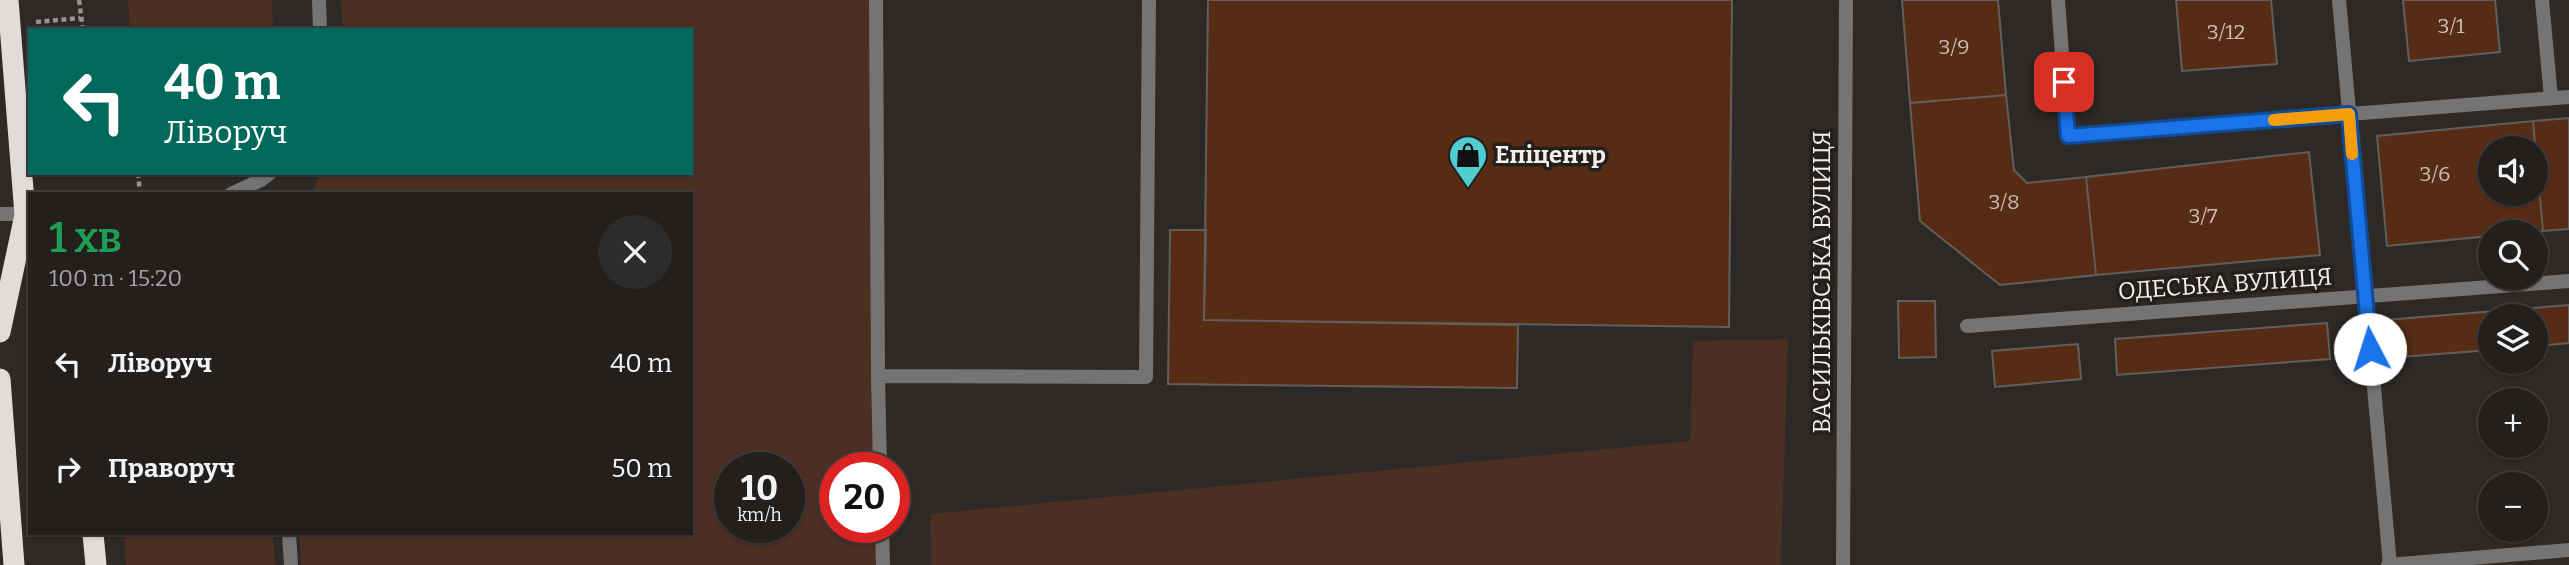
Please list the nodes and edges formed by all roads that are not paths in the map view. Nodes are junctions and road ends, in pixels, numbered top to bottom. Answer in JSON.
{"nodes":[{"id":1,"x":8,"y":0,"type":"edge"},
{"id":2,"x":319,"y":0,"type":"edge"},
{"id":3,"x":876,"y":0,"type":"edge"},
{"id":4,"x":1149,"y":0,"type":"edge"},
{"id":5,"x":1846,"y":0,"type":"edge"},
{"id":6,"x":2058,"y":0,"type":"edge"},
{"id":7,"x":2339,"y":0,"type":"edge"},
{"id":8,"x":2542,"y":0,"type":"edge"},
{"id":9,"x":320,"y":28,"type":"edge"},
{"id":10,"x":6,"y":52,"type":"edge"},
{"id":11,"x":2569,"y":96,"type":"edge"},
{"id":12,"x":2551,"y":98,"type":"junction"},
{"id":13,"x":2349,"y":114,"type":"junction"},
{"id":14,"x":267,"y":175,"type":"edge"},
{"id":15,"x":235,"y":192,"type":"edge"},
{"id":16,"x":0,"y":214,"type":"edge"},
{"id":17,"x":28,"y":218,"type":"edge"},
{"id":18,"x":2569,"y":281,"type":"edge"},
{"id":19,"x":2366,"y":295,"type":"junction"},
{"id":20,"x":1967,"y":326,"type":"dead end"},
{"id":21,"x":0,"y":332,"type":"edge"},
{"id":22,"x":878,"y":376,"type":"junction"},
{"id":23,"x":0,"y":379,"type":"edge"},
{"id":24,"x":880,"y":452,"type":"edge"},
{"id":25,"x":93,"y":535,"type":"edge"},
{"id":26,"x":289,"y":535,"type":"edge"},
{"id":27,"x":882,"y":543,"type":"edge"},
{"id":28,"x":2569,"y":550,"type":"edge"},
{"id":29,"x":14,"y":565,"type":"edge"},
{"id":30,"x":96,"y":565,"type":"edge"},
{"id":31,"x":291,"y":565,"type":"edge"},
{"id":32,"x":883,"y":565,"type":"edge"},
{"id":33,"x":1843,"y":565,"type":"edge"},
{"id":34,"x":2389,"y":565,"type":"edge"}],
"edges":[{"from":1,"to":10,"type":"highway"},
{"from":2,"to":9,"type":"street"},
{"from":3,"to":22,"type":"street"},
{"from":4,"to":22,"type":"street"},
{"from":5,"to":33,"type":"street","name":"ВАСИЛЬКІВСЬКА ВУЛИЦЯ"},
{"from":6,"to":13,"type":"street"},
{"from":7,"to":13,"type":"street"},
{"from":8,"to":12,"type":"street"},
{"from":10,"to":17,"type":"highway"},
{"from":11,"to":12,"type":"street"},
{"from":12,"to":13,"type":"street"},
{"from":13,"to":19,"type":"street"},
{"from":14,"to":15,"type":"street"},
{"from":16,"to":17,"type":"street"},
{"from":17,"to":21,"type":"highway"},
{"from":18,"to":19,"type":"street","name":"ОДЕСЬКА ВУЛИЦЯ"},
{"from":19,"to":20,"type":"street","name":"ОДЕСЬКА ВУЛИЦЯ"},
{"from":19,"to":34,"type":"street"},
{"from":22,"to":24,"type":"street"},
{"from":23,"to":29,"type":"highway"},
{"from":25,"to":30,"type":"highway"},
{"from":26,"to":31,"type":"street"},
{"from":27,"to":32,"type":"street"},
{"from":28,"to":34,"type":"street"}]}
